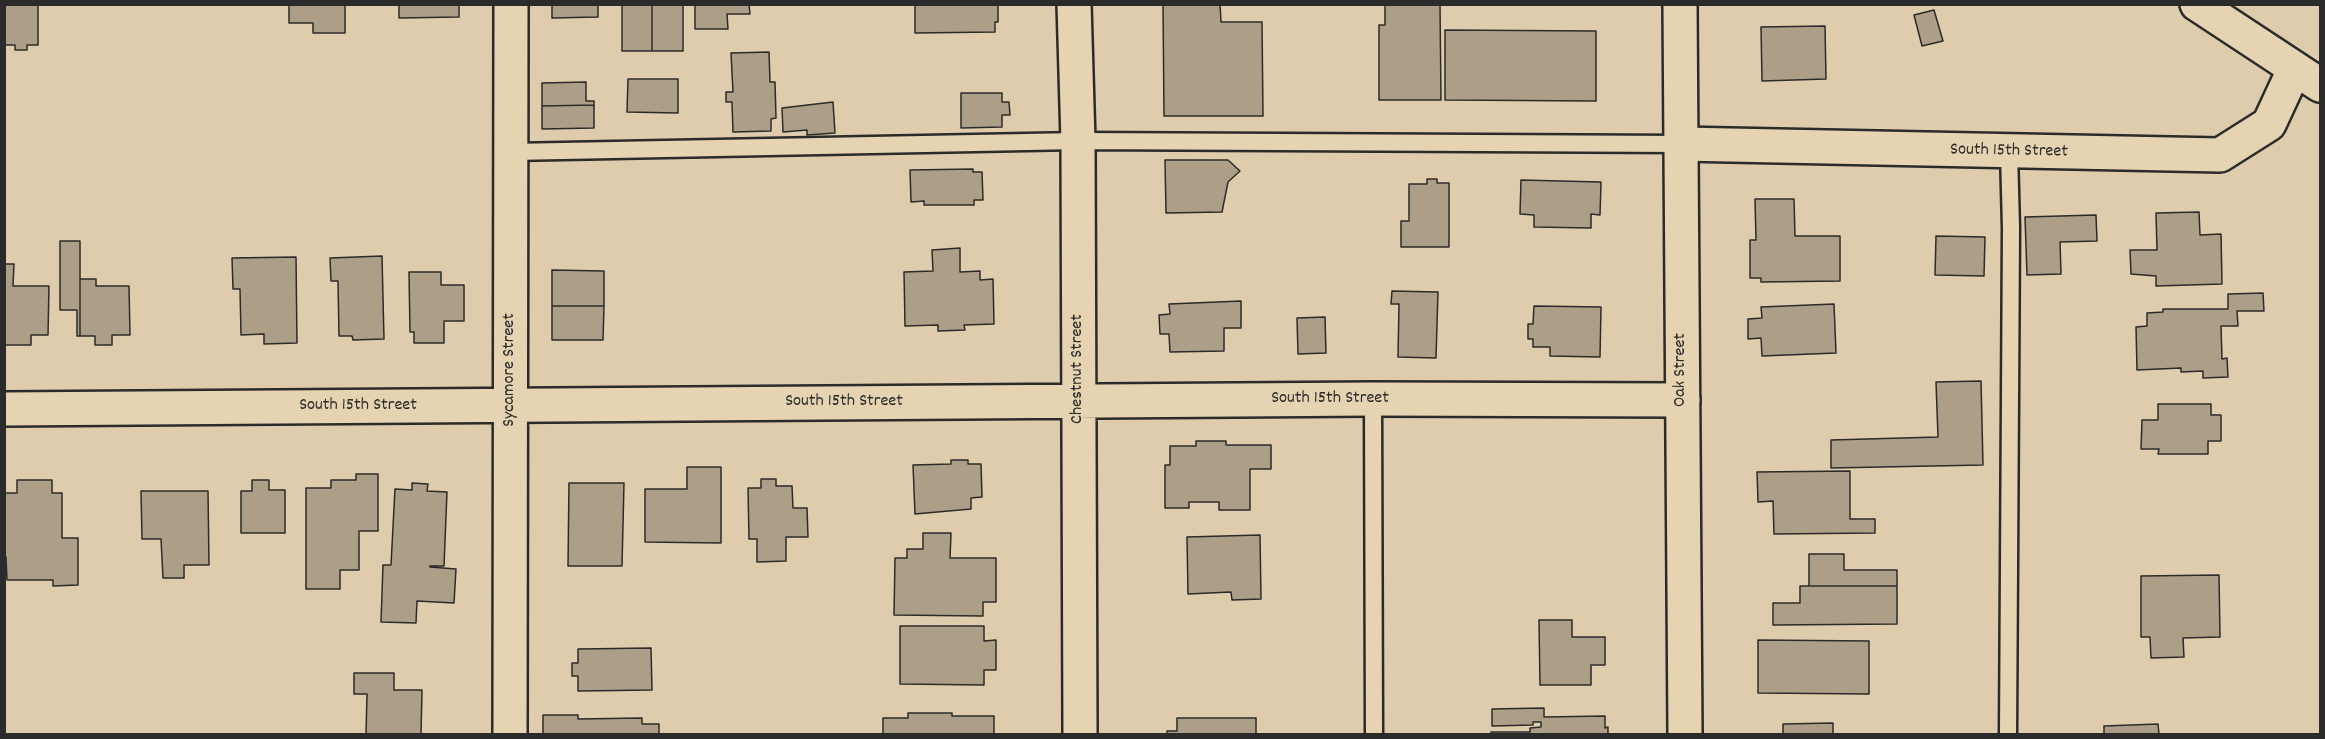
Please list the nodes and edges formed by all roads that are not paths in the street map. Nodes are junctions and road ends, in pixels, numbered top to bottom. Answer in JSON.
{"nodes":[{"id":1,"x":511,"y":4,"type":"edge"},
{"id":2,"x":1074,"y":4,"type":"edge"},
{"id":3,"x":1680,"y":4,"type":"edge"},
{"id":4,"x":2197,"y":4,"type":"edge"},
{"id":5,"x":2307,"y":77,"type":"edge"},
{"id":6,"x":1078,"y":141,"type":"junction"},
{"id":7,"x":1681,"y":144,"type":"junction"},
{"id":8,"x":511,"y":152,"type":"junction"},
{"id":9,"x":2009,"y":152,"type":"junction"},
{"id":10,"x":1373,"y":399,"type":"junction"},
{"id":11,"x":1683,"y":400,"type":"junction"},
{"id":12,"x":1080,"y":401,"type":"junction"},
{"id":13,"x":511,"y":405,"type":"junction"},
{"id":14,"x":4,"y":409,"type":"edge"},
{"id":15,"x":510,"y":735,"type":"edge"},
{"id":16,"x":1080,"y":735,"type":"edge"},
{"id":17,"x":1374,"y":735,"type":"edge"},
{"id":18,"x":1685,"y":735,"type":"edge"},
{"id":19,"x":2008,"y":735,"type":"edge"}],
"edges":[{"from":1,"to":8,"type":"street","name":"Sycamore Street"},
{"from":2,"to":6,"type":"street","name":"Chestnut Street"},
{"from":3,"to":7,"type":"street","name":"Oak Street"},
{"from":4,"to":5,"type":"street"},
{"from":5,"to":9,"type":"street","name":"South 15th Street"},
{"from":6,"to":7,"type":"lane"},
{"from":6,"to":8,"type":"lane"},
{"from":6,"to":12,"type":"street","name":"Chestnut Street"},
{"from":7,"to":9,"type":"street","name":"South 15th Street"},
{"from":7,"to":11,"type":"street","name":"Oak Street"},
{"from":8,"to":13,"type":"street","name":"Sycamore Street"},
{"from":9,"to":19,"type":"lane"},
{"from":10,"to":11,"type":"street","name":"South 15th Street"},
{"from":10,"to":12,"type":"street","name":"South 15th Street"},
{"from":10,"to":17,"type":"lane"},
{"from":11,"to":18,"type":"street","name":"Oak Street"},
{"from":12,"to":13,"type":"street","name":"South 15th Street"},
{"from":12,"to":16,"type":"street","name":"Chestnut Street"},
{"from":13,"to":14,"type":"street","name":"South 15th Street"},
{"from":13,"to":15,"type":"street","name":"Sycamore Street"}]}
